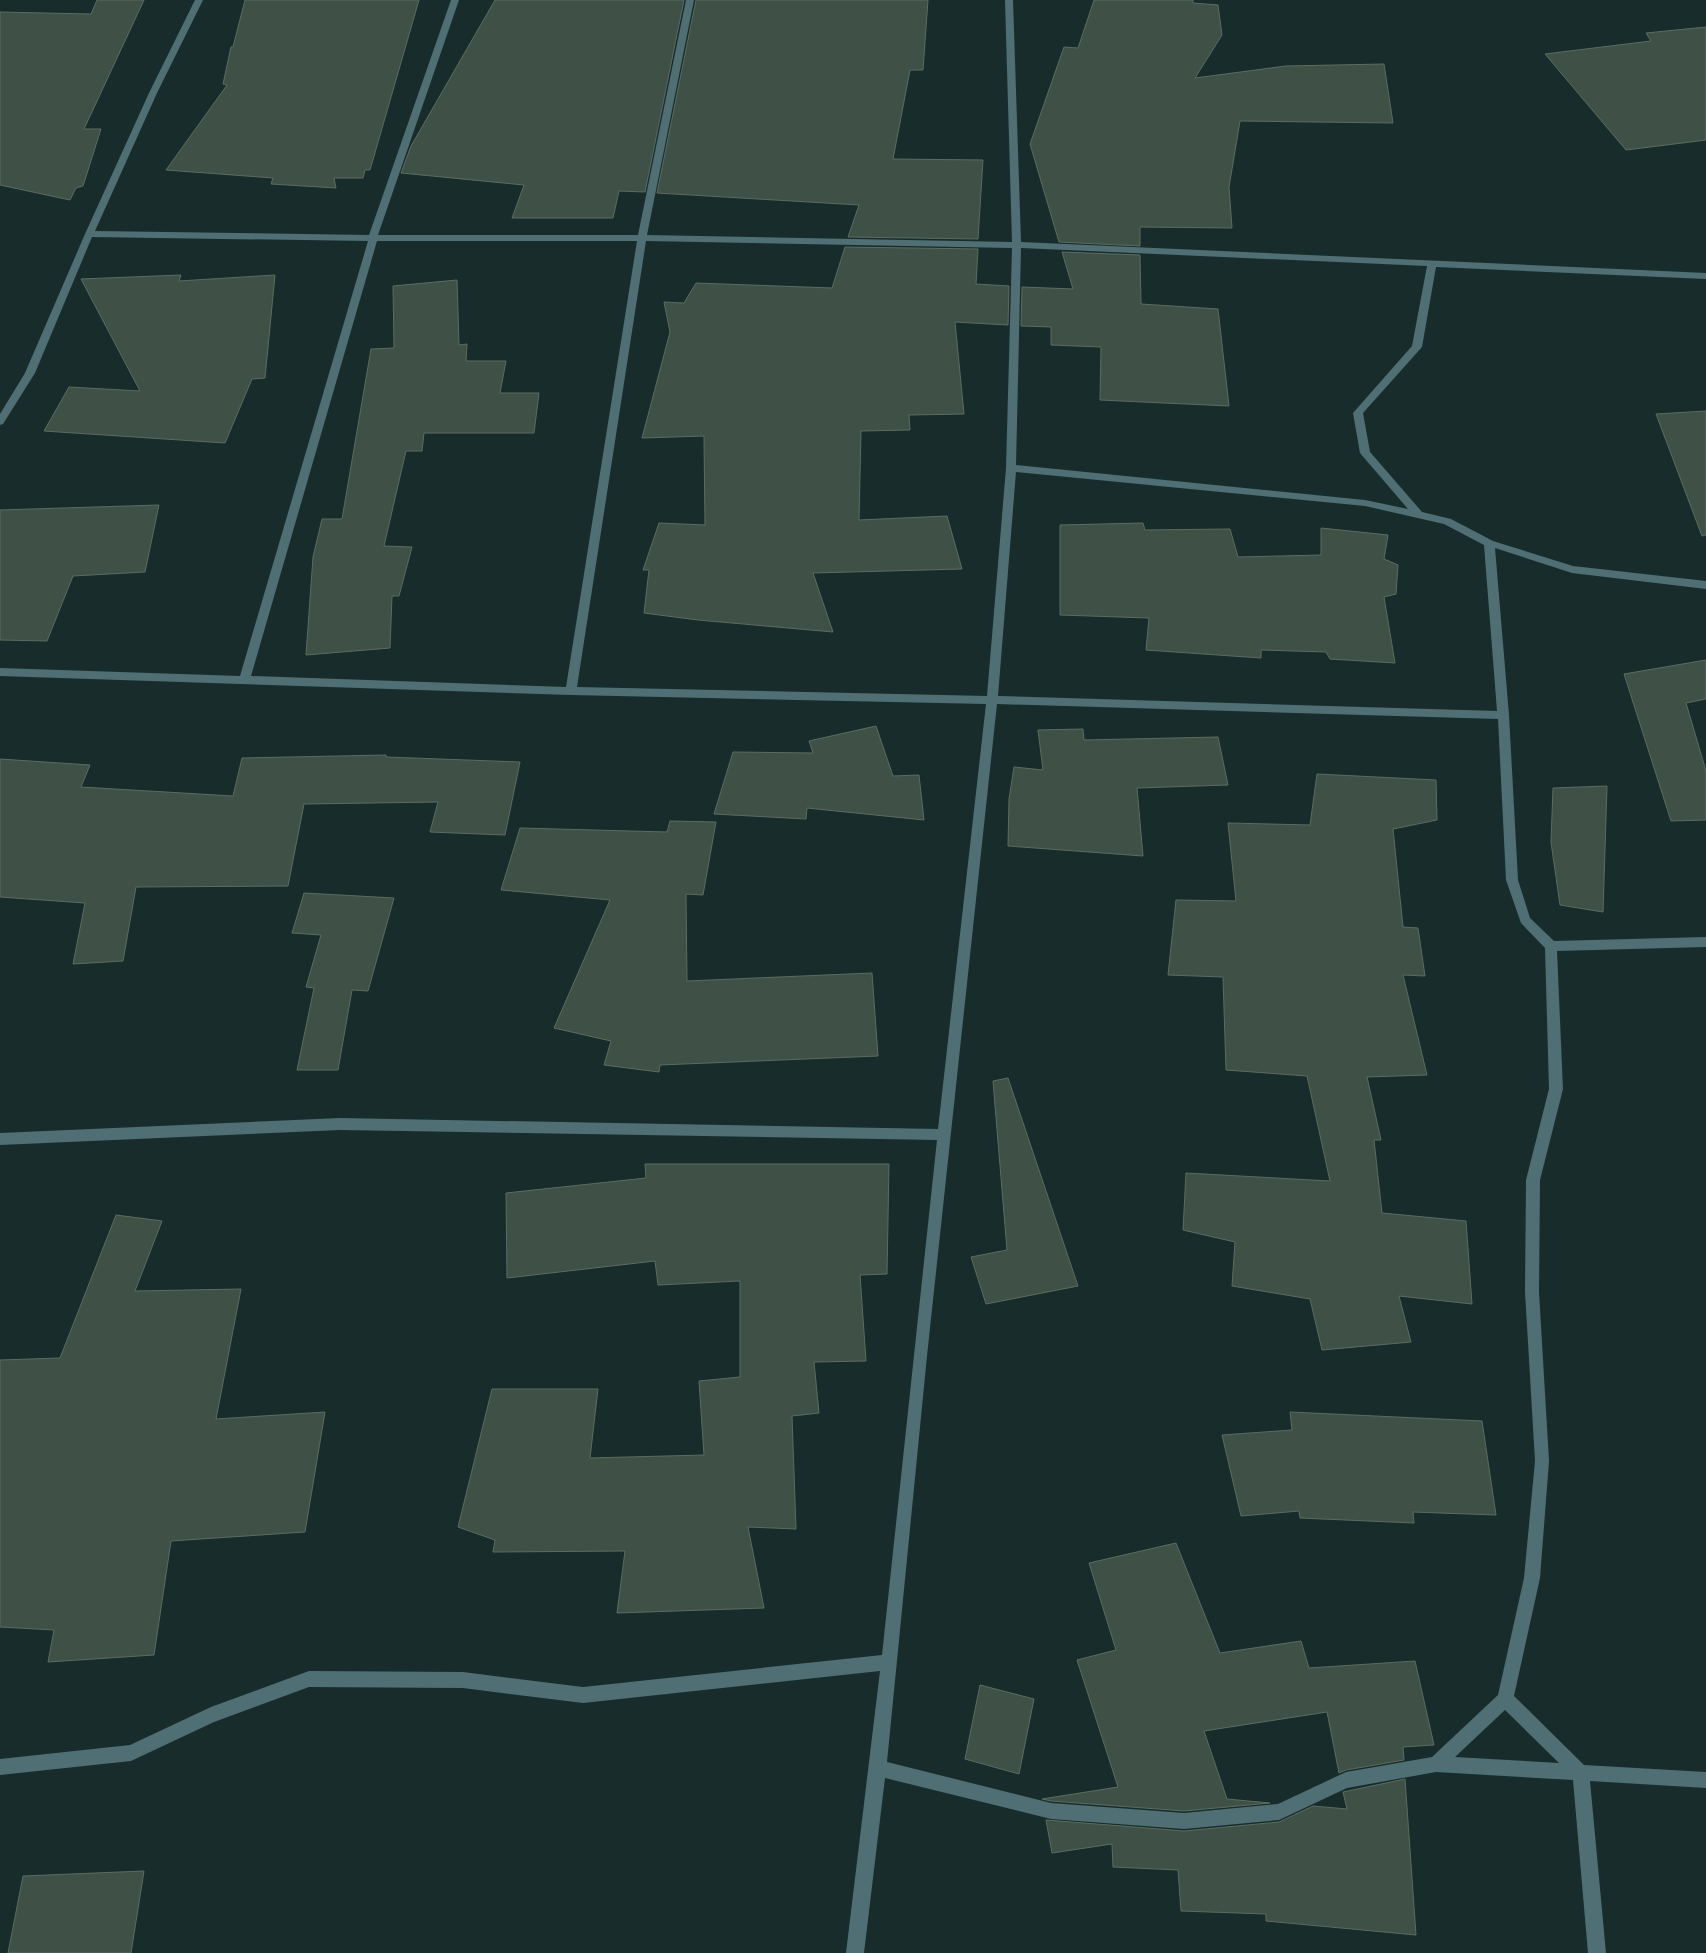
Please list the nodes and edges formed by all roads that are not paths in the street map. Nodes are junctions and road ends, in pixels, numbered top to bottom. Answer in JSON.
{"nodes":[{"id":1,"x":200,"y":0,"type":"edge"},
{"id":2,"x":456,"y":0,"type":"edge"},
{"id":3,"x":690,"y":0,"type":"edge"},
{"id":4,"x":1009,"y":0,"type":"edge"},
{"id":5,"x":89,"y":234,"type":"junction"},
{"id":6,"x":373,"y":238,"type":"junction"},
{"id":7,"x":642,"y":238,"type":"junction"},
{"id":8,"x":1017,"y":245,"type":"junction"},
{"id":9,"x":1432,"y":264,"type":"junction"},
{"id":10,"x":1706,"y":276,"type":"edge"},
{"id":11,"x":0,"y":422,"type":"edge"},
{"id":12,"x":1011,"y":468,"type":"junction"},
{"id":13,"x":1419,"y":515,"type":"junction"},
{"id":14,"x":1489,"y":543,"type":"junction"},
{"id":15,"x":1706,"y":585,"type":"edge"},
{"id":16,"x":0,"y":672,"type":"edge"},
{"id":17,"x":244,"y":680,"type":"junction"},
{"id":18,"x":571,"y":691,"type":"junction"},
{"id":19,"x":992,"y":700,"type":"junction"},
{"id":20,"x":1503,"y":715,"type":"junction"},
{"id":21,"x":1706,"y":942,"type":"edge"},
{"id":22,"x":1550,"y":946,"type":"junction"},
{"id":23,"x":944,"y":1135,"type":"junction"},
{"id":24,"x":0,"y":1139,"type":"edge"},
{"id":25,"x":890,"y":1662,"type":"junction"},
{"id":26,"x":1505,"y":1699,"type":"junction"},
{"id":27,"x":1436,"y":1764,"type":"junction"},
{"id":28,"x":0,"y":1768,"type":"edge"},
{"id":29,"x":878,"y":1768,"type":"junction"},
{"id":30,"x":1581,"y":1773,"type":"junction"},
{"id":31,"x":1706,"y":1780,"type":"edge"},
{"id":32,"x":855,"y":1953,"type":"edge"},
{"id":33,"x":1597,"y":1953,"type":"edge"}],
"edges":[{"from":1,"to":5,"type":"street"},
{"from":2,"to":6,"type":"street"},
{"from":3,"to":7,"type":"street"},
{"from":4,"to":8,"type":"street"},
{"from":5,"to":6,"type":"street"},
{"from":5,"to":11,"type":"street"},
{"from":6,"to":7,"type":"street"},
{"from":6,"to":17,"type":"street"},
{"from":7,"to":8,"type":"street"},
{"from":7,"to":18,"type":"street"},
{"from":8,"to":9,"type":"street"},
{"from":8,"to":12,"type":"street"},
{"from":9,"to":10,"type":"street"},
{"from":9,"to":13,"type":"street"},
{"from":12,"to":13,"type":"street"},
{"from":12,"to":19,"type":"street"},
{"from":13,"to":14,"type":"street"},
{"from":14,"to":15,"type":"street"},
{"from":14,"to":20,"type":"street"},
{"from":16,"to":17,"type":"street"},
{"from":17,"to":18,"type":"street"},
{"from":18,"to":19,"type":"street"},
{"from":19,"to":20,"type":"street"},
{"from":19,"to":23,"type":"street"},
{"from":20,"to":22,"type":"street"},
{"from":21,"to":22,"type":"street"},
{"from":22,"to":26,"type":"street"},
{"from":23,"to":24,"type":"street"},
{"from":23,"to":25,"type":"street"},
{"from":25,"to":28,"type":"street"},
{"from":25,"to":29,"type":"street"},
{"from":26,"to":27,"type":"street"},
{"from":26,"to":30,"type":"street"},
{"from":27,"to":29,"type":"street"},
{"from":27,"to":30,"type":"street"},
{"from":29,"to":32,"type":"street"},
{"from":30,"to":31,"type":"street"},
{"from":30,"to":33,"type":"street"}]}
